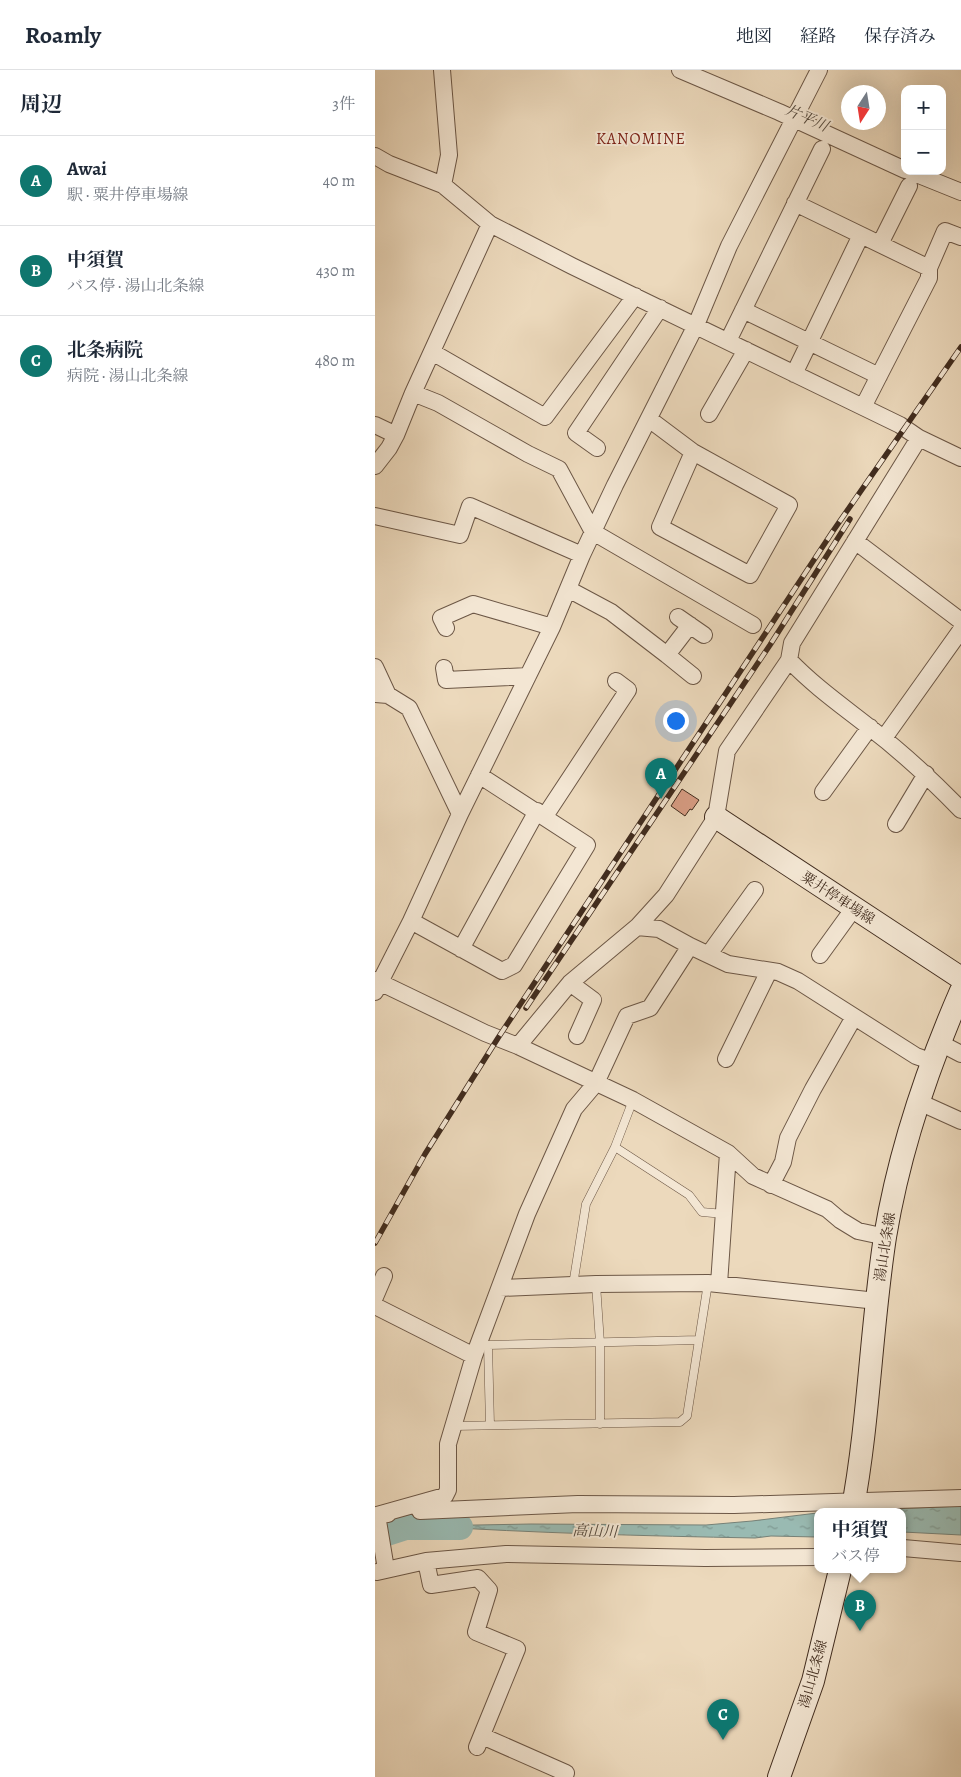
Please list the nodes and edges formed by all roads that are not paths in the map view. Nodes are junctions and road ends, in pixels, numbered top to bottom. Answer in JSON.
{"nodes":[{"id":1,"x":442,"y":70,"type":"edge"},
{"id":2,"x":680,"y":70,"type":"edge"},
{"id":3,"x":819,"y":70,"type":"edge"},
{"id":4,"x":793,"y":122,"type":"junction"},
{"id":5,"x":822,"y":149,"type":"dead end"},
{"id":6,"x":375,"y":156,"type":"edge"},
{"id":7,"x":901,"y":168,"type":"edge"},
{"id":8,"x":909,"y":179,"type":"edge"},
{"id":9,"x":443,"y":185,"type":"junction"},
{"id":10,"x":961,"y":192,"type":"edge"},
{"id":11,"x":795,"y":203,"type":"junction"},
{"id":12,"x":489,"y":224,"type":"junction"},
{"id":13,"x":861,"y":235,"type":"junction"},
{"id":14,"x":961,"y":236,"type":"edge"},
{"id":15,"x":880,"y":244,"type":"junction"},
{"id":16,"x":929,"y":268,"type":"junction"},
{"id":17,"x":635,"y":296,"type":"junction"},
{"id":18,"x":659,"y":308,"type":"junction"},
{"id":19,"x":743,"y":310,"type":"junction"},
{"id":20,"x":696,"y":325,"type":"junction"},
{"id":21,"x":727,"y":341,"type":"junction"},
{"id":22,"x":809,"y":342,"type":"junction"},
{"id":23,"x":746,"y":350,"type":"junction"},
{"id":24,"x":432,"y":352,"type":"junction"},
{"id":25,"x":794,"y":374,"type":"junction"},
{"id":26,"x":879,"y":376,"type":"junction"},
{"id":27,"x":413,"y":393,"type":"junction"},
{"id":28,"x":863,"y":407,"type":"junction"},
{"id":29,"x":709,"y":414,"type":"dead end"},
{"id":30,"x":649,"y":419,"type":"junction"},
{"id":31,"x":375,"y":425,"type":"edge"},
{"id":32,"x":395,"y":435,"type":"junction"},
{"id":33,"x":919,"y":438,"type":"junction"},
{"id":34,"x":597,"y":448,"type":"dead end"},
{"id":35,"x":693,"y":452,"type":"junction"},
{"id":36,"x":961,"y":458,"type":"edge"},
{"id":37,"x":375,"y":466,"type":"edge"},
{"id":38,"x":375,"y":516,"type":"edge"},
{"id":39,"x":593,"y":532,"type":"junction"},
{"id":40,"x":855,"y":541,"type":"junction"},
{"id":41,"x":582,"y":555,"type":"junction"},
{"id":42,"x":568,"y":589,"type":"junction"},
{"id":43,"x":959,"y":618,"type":"edge"},
{"id":44,"x":753,"y":625,"type":"dead end"},
{"id":45,"x":552,"y":627,"type":"junction"},
{"id":46,"x":446,"y":628,"type":"dead end"},
{"id":47,"x":704,"y":635,"type":"dead end"},
{"id":48,"x":667,"y":655,"type":"junction"},
{"id":49,"x":789,"y":660,"type":"junction"},
{"id":50,"x":375,"y":667,"type":"edge"},
{"id":51,"x":445,"y":668,"type":"dead end"},
{"id":52,"x":528,"y":676,"type":"junction"},
{"id":53,"x":693,"y":676,"type":"dead end"},
{"id":54,"x":616,"y":682,"type":"dead end"},
{"id":55,"x":381,"y":694,"type":"edge"},
{"id":56,"x":870,"y":727,"type":"junction"},
{"id":57,"x":884,"y":738,"type":"junction"},
{"id":58,"x":927,"y":774,"type":"junction"},
{"id":59,"x":479,"y":775,"type":"junction"},
{"id":60,"x":823,"y":792,"type":"dead end"},
{"id":61,"x":961,"y":810,"type":"edge"},
{"id":62,"x":460,"y":814,"type":"junction"},
{"id":63,"x":541,"y":814,"type":"junction"},
{"id":64,"x":716,"y":817,"type":"junction"},
{"id":65,"x":896,"y":824,"type":"dead end"},
{"id":66,"x":755,"y":890,"type":"dead end"},
{"id":67,"x":854,"y":908,"type":"junction"},
{"id":68,"x":411,"y":921,"type":"junction"},
{"id":69,"x":637,"y":926,"type":"junction"},
{"id":70,"x":690,"y":946,"type":"junction"},
{"id":71,"x":461,"y":948,"type":"junction"},
{"id":72,"x":709,"y":954,"type":"junction"},
{"id":73,"x":820,"y":955,"type":"dead end"},
{"id":74,"x":769,"y":971,"type":"junction"},
{"id":75,"x":961,"y":978,"type":"edge"},
{"id":76,"x":570,"y":983,"type":"junction"},
{"id":77,"x":377,"y":985,"type":"edge"},
{"id":78,"x":961,"y":991,"type":"edge"},
{"id":79,"x":854,"y":1017,"type":"junction"},
{"id":80,"x":577,"y":1036,"type":"dead end"},
{"id":81,"x":519,"y":1046,"type":"junction"},
{"id":82,"x":936,"y":1052,"type":"junction"},
{"id":83,"x":961,"y":1054,"type":"edge"},
{"id":84,"x":726,"y":1059,"type":"dead end"},
{"id":85,"x":596,"y":1083,"type":"junction"},
{"id":86,"x":633,"y":1100,"type":"junction"},
{"id":87,"x":919,"y":1102,"type":"junction"},
{"id":88,"x":961,"y":1121,"type":"edge"},
{"id":89,"x":615,"y":1147,"type":"junction"},
{"id":90,"x":728,"y":1153,"type":"junction"},
{"id":91,"x":771,"y":1185,"type":"junction"},
{"id":92,"x":724,"y":1214,"type":"junction"},
{"id":93,"x":885,"y":1237,"type":"junction"},
{"id":94,"x":384,"y":1276,"type":"dead end"},
{"id":95,"x":596,"y":1284,"type":"junction"},
{"id":96,"x":713,"y":1284,"type":"junction"},
{"id":97,"x":573,"y":1285,"type":"junction"},
{"id":98,"x":500,"y":1288,"type":"junction"},
{"id":99,"x":375,"y":1298,"type":"edge"},
{"id":100,"x":877,"y":1301,"type":"junction"},
{"id":101,"x":375,"y":1306,"type":"edge"},
{"id":102,"x":699,"y":1340,"type":"junction"},
{"id":103,"x":600,"y":1343,"type":"junction"},
{"id":104,"x":474,"y":1356,"type":"junction"},
{"id":105,"x":490,"y":1424,"type":"junction"},
{"id":106,"x":600,"y":1424,"type":"junction"},
{"id":107,"x":453,"y":1426,"type":"junction"},
{"id":108,"x":961,"y":1498,"type":"edge"},
{"id":109,"x":852,"y":1508,"type":"edge"},
{"id":110,"x":378,"y":1520,"type":"junction"},
{"id":111,"x":906,"y":1538,"type":"edge"},
{"id":112,"x":961,"y":1542,"type":"edge"},
{"id":113,"x":906,"y":1548,"type":"edge"},
{"id":114,"x":961,"y":1553,"type":"edge"},
{"id":115,"x":814,"y":1557,"type":"edge"},
{"id":116,"x":426,"y":1561,"type":"junction"},
{"id":117,"x":382,"y":1568,"type":"edge"},
{"id":118,"x":839,"y":1573,"type":"edge"},
{"id":119,"x":570,"y":1776,"type":"edge"},
{"id":120,"x":779,"y":1777,"type":"edge"}],
"edges":[{"from":1,"to":9,"type":"street"},
{"from":2,"to":4,"type":"street"},
{"from":3,"to":4,"type":"street"},
{"from":4,"to":7,"type":"street"},
{"from":4,"to":20,"type":"street"},
{"from":5,"to":11,"type":"street"},
{"from":6,"to":9,"type":"street"},
{"from":8,"to":10,"type":"street"},
{"from":8,"to":15,"type":"street"},
{"from":9,"to":12,"type":"street"},
{"from":11,"to":13,"type":"street"},
{"from":11,"to":19,"type":"street"},
{"from":12,"to":17,"type":"street"},
{"from":12,"to":24,"type":"street"},
{"from":13,"to":15,"type":"street"},
{"from":13,"to":22,"type":"street"},
{"from":14,"to":16,"type":"street"},
{"from":15,"to":16,"type":"street"},
{"from":16,"to":26,"type":"street"},
{"from":17,"to":18,"type":"street"},
{"from":17,"to":24,"type":"street"},
{"from":18,"to":20,"type":"street"},
{"from":18,"to":34,"type":"street"},
{"from":19,"to":21,"type":"street"},
{"from":19,"to":22,"type":"street"},
{"from":20,"to":21,"type":"street"},
{"from":20,"to":30,"type":"street"},
{"from":21,"to":23,"type":"street"},
{"from":22,"to":25,"type":"street"},
{"from":22,"to":26,"type":"street"},
{"from":23,"to":25,"type":"street"},
{"from":23,"to":29,"type":"street"},
{"from":24,"to":27,"type":"street"},
{"from":25,"to":28,"type":"street"},
{"from":26,"to":28,"type":"street"},
{"from":27,"to":32,"type":"street"},
{"from":27,"to":39,"type":"street"},
{"from":28,"to":33,"type":"street"},
{"from":30,"to":35,"type":"street"},
{"from":30,"to":39,"type":"street"},
{"from":31,"to":32,"type":"street"},
{"from":32,"to":37,"type":"street"},
{"from":33,"to":36,"type":"street"},
{"from":33,"to":40,"type":"street"},
{"from":35,"to":35,"type":"street"},
{"from":38,"to":41,"type":"street"},
{"from":39,"to":41,"type":"street"},
{"from":39,"to":44,"type":"street"},
{"from":40,"to":43,"type":"street"},
{"from":40,"to":49,"type":"street"},
{"from":41,"to":42,"type":"street"},
{"from":42,"to":45,"type":"street"},
{"from":42,"to":48,"type":"street"},
{"from":43,"to":57,"type":"street"},
{"from":45,"to":46,"type":"street"},
{"from":45,"to":52,"type":"street"},
{"from":47,"to":48,"type":"street"},
{"from":48,"to":53,"type":"street"},
{"from":49,"to":56,"type":"street"},
{"from":49,"to":64,"type":"street"},
{"from":50,"to":55,"type":"street"},
{"from":51,"to":52,"type":"street"},
{"from":52,"to":59,"type":"street"},
{"from":54,"to":63,"type":"street"},
{"from":55,"to":62,"type":"street"},
{"from":56,"to":57,"type":"street"},
{"from":56,"to":60,"type":"street"},
{"from":57,"to":58,"type":"street"},
{"from":58,"to":61,"type":"street"},
{"from":58,"to":65,"type":"street"},
{"from":59,"to":62,"type":"street"},
{"from":59,"to":63,"type":"street"},
{"from":62,"to":68,"type":"street"},
{"from":63,"to":71,"type":"street"},
{"from":63,"to":71,"type":"street"},
{"from":64,"to":67,"type":"main road","name":"粟井停車場線"},
{"from":64,"to":69,"type":"street"},
{"from":66,"to":72,"type":"street"},
{"from":67,"to":73,"type":"street"},
{"from":67,"to":75,"type":"main road","name":"粟井停車場線"},
{"from":68,"to":71,"type":"street"},
{"from":68,"to":77,"type":"street"},
{"from":69,"to":70,"type":"street"},
{"from":69,"to":76,"type":"street"},
{"from":70,"to":72,"type":"street"},
{"from":70,"to":85,"type":"street"},
{"from":72,"to":74,"type":"street"},
{"from":74,"to":79,"type":"street"},
{"from":74,"to":84,"type":"street"},
{"from":76,"to":80,"type":"street"},
{"from":76,"to":81,"type":"street"},
{"from":77,"to":81,"type":"street"},
{"from":78,"to":82,"type":"main road","name":"湯山北条線"},
{"from":79,"to":82,"type":"street"},
{"from":79,"to":91,"type":"street"},
{"from":81,"to":85,"type":"street"},
{"from":82,"to":83,"type":"street"},
{"from":82,"to":87,"type":"main road","name":"湯山北条線"},
{"from":85,"to":86,"type":"street"},
{"from":85,"to":98,"type":"street"},
{"from":86,"to":89,"type":"lane"},
{"from":86,"to":90,"type":"street"},
{"from":87,"to":88,"type":"street"},
{"from":87,"to":93,"type":"main road","name":"湯山北条線"},
{"from":89,"to":92,"type":"lane"},
{"from":89,"to":97,"type":"lane"},
{"from":90,"to":91,"type":"street"},
{"from":90,"to":92,"type":"street"},
{"from":91,"to":93,"type":"street"},
{"from":92,"to":96,"type":"street"},
{"from":93,"to":100,"type":"main road","name":"湯山北条線"},
{"from":94,"to":99,"type":"street"},
{"from":95,"to":96,"type":"street"},
{"from":95,"to":97,"type":"street"},
{"from":95,"to":103,"type":"lane"},
{"from":96,"to":100,"type":"street"},
{"from":96,"to":102,"type":"lane"},
{"from":97,"to":98,"type":"street"},
{"from":98,"to":104,"type":"street"},
{"from":100,"to":109,"type":"main road","name":"湯山北条線"},
{"from":101,"to":104,"type":"street"},
{"from":102,"to":103,"type":"lane"},
{"from":102,"to":106,"type":"lane"},
{"from":103,"to":105,"type":"lane"},
{"from":103,"to":106,"type":"lane"},
{"from":104,"to":107,"type":"street"},
{"from":105,"to":106,"type":"lane"},
{"from":105,"to":107,"type":"lane"},
{"from":107,"to":110,"type":"street"},
{"from":108,"to":109,"type":"street"},
{"from":109,"to":110,"type":"street"},
{"from":110,"to":117,"type":"street"},
{"from":111,"to":112,"type":"street"},
{"from":113,"to":114,"type":"street"},
{"from":115,"to":116,"type":"street"},
{"from":116,"to":117,"type":"street"},
{"from":116,"to":119,"type":"street"},
{"from":118,"to":120,"type":"main road","name":"湯山北条線"}]}
